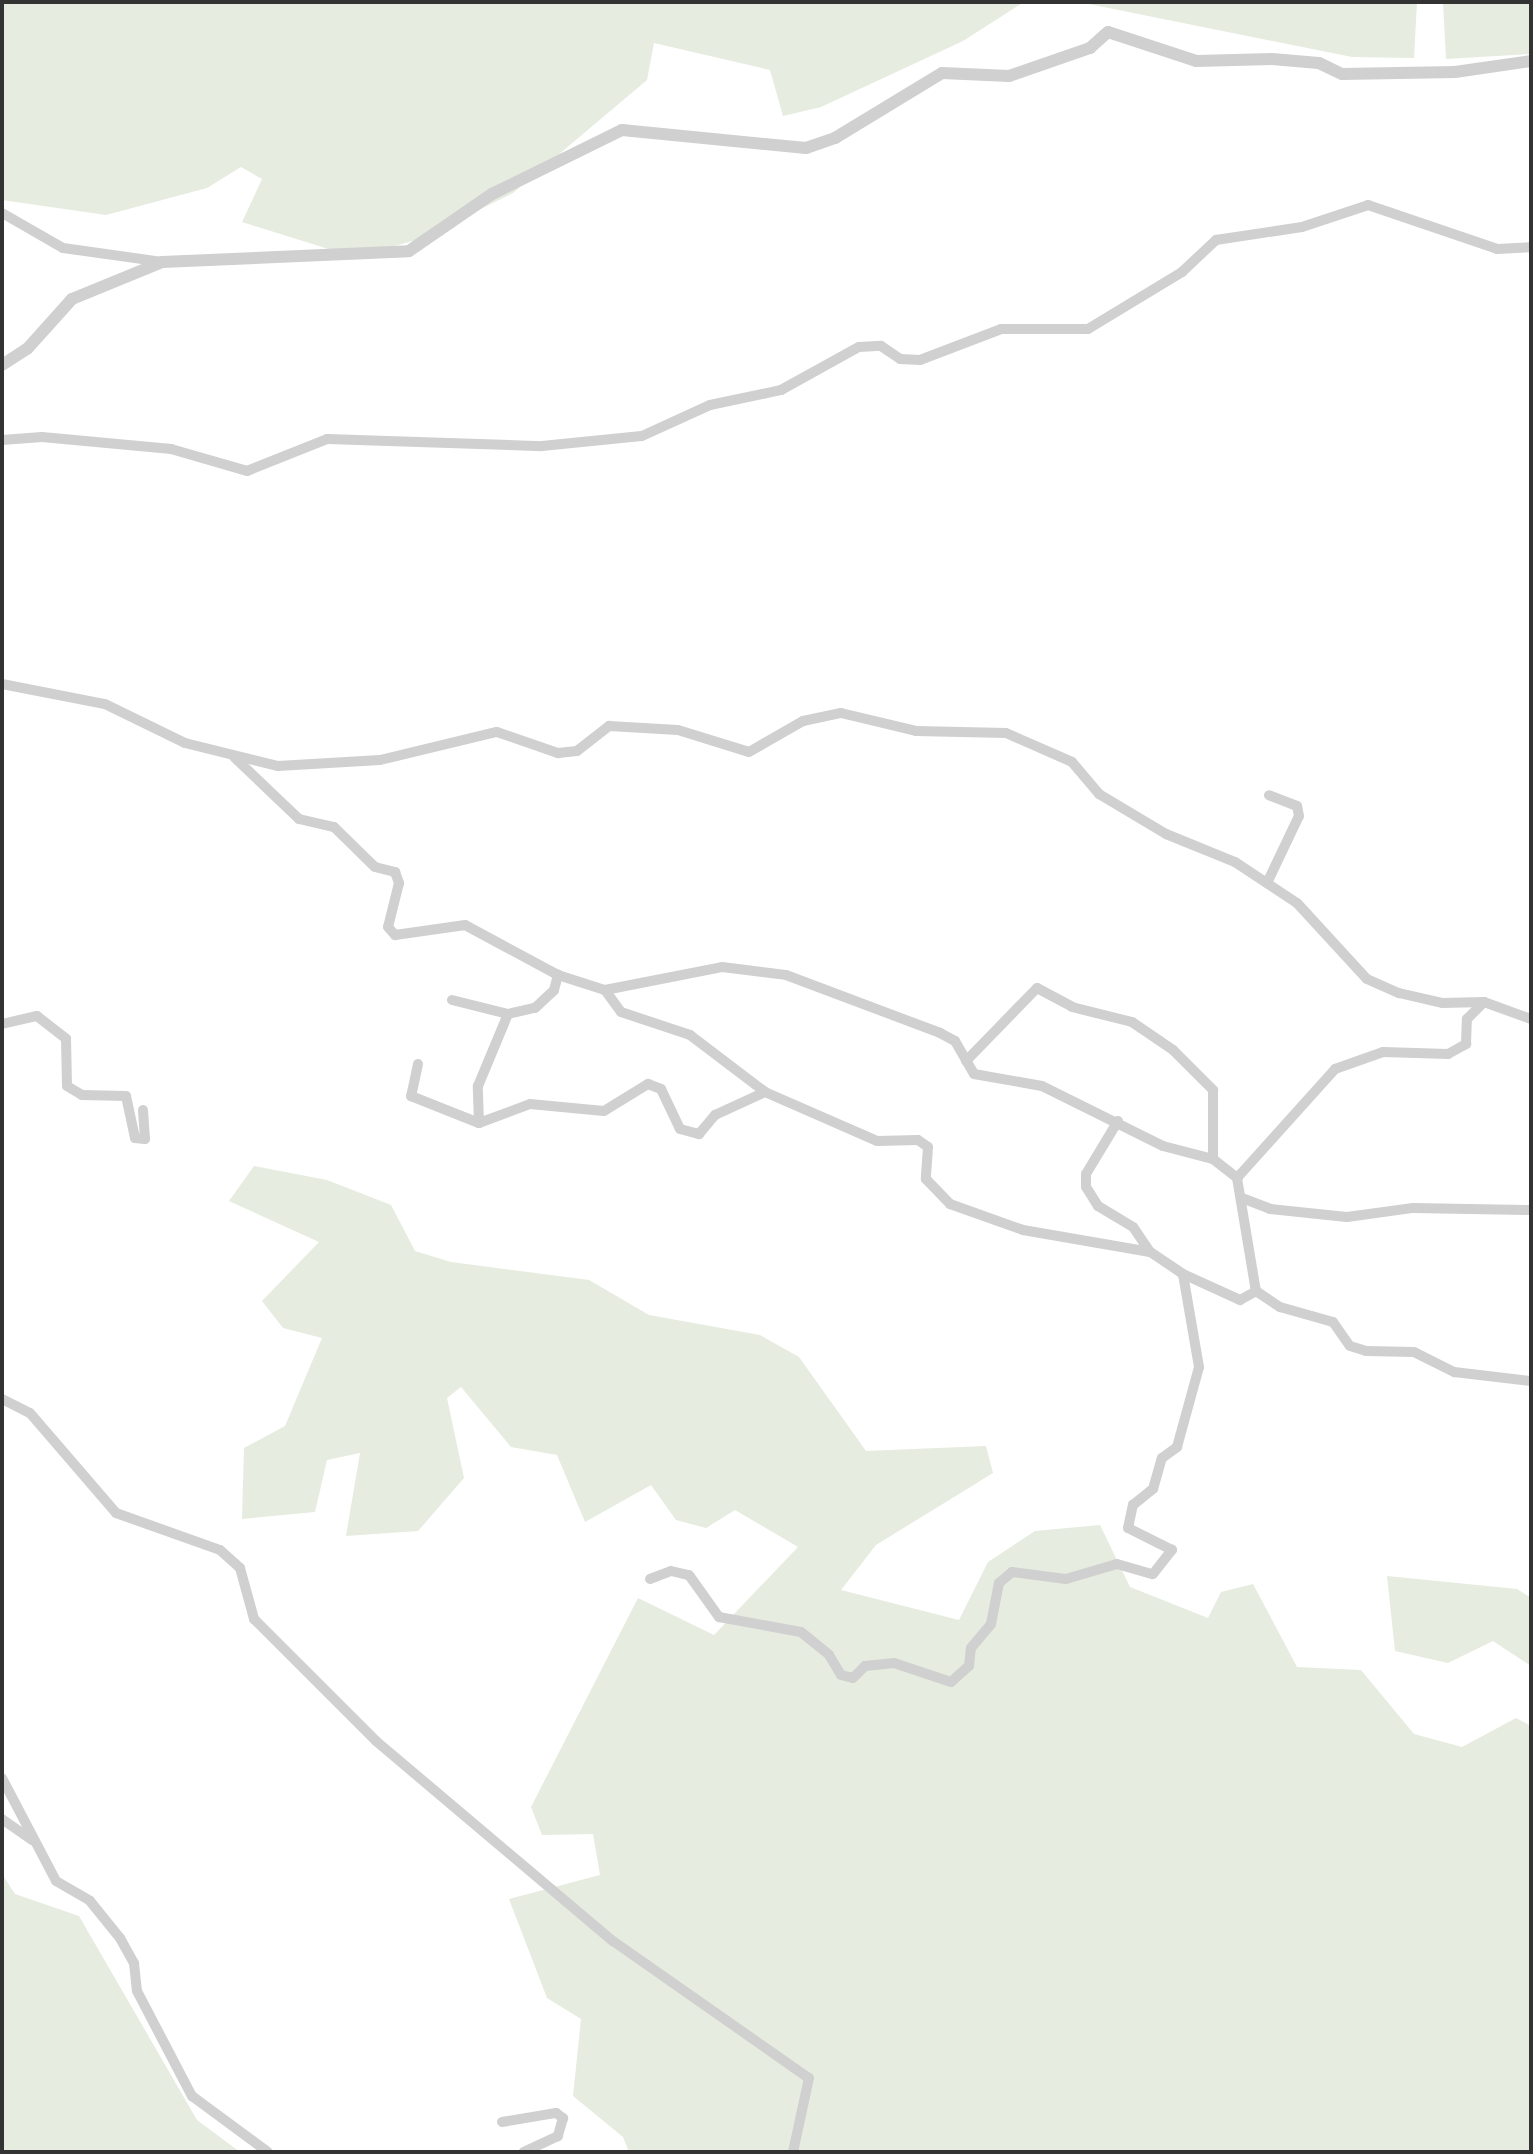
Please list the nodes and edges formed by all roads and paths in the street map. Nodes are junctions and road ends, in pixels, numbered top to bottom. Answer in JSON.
{"nodes":[{"id":1,"x":1531,"y":61,"type":"edge"},
{"id":2,"x":2,"y":213,"type":"edge"},
{"id":3,"x":1531,"y":247,"type":"edge"},
{"id":4,"x":162,"y":262,"type":"junction"},
{"id":5,"x":2,"y":365,"type":"edge"},
{"id":6,"x":2,"y":440,"type":"edge"},
{"id":7,"x":2,"y":684,"type":"edge"},
{"id":8,"x":232,"y":755,"type":"junction"},
{"id":9,"x":1269,"y":795,"type":"dead end"},
{"id":10,"x":1268,"y":883,"type":"junction"},
{"id":11,"x":558,"y":975,"type":"junction"},
{"id":12,"x":605,"y":990,"type":"junction"},
{"id":13,"x":452,"y":1000,"type":"dead end"},
{"id":14,"x":1483,"y":1002,"type":"junction"},
{"id":15,"x":508,"y":1014,"type":"junction"},
{"id":16,"x":1531,"y":1019,"type":"edge"},
{"id":17,"x":2,"y":1024,"type":"edge"},
{"id":18,"x":966,"y":1061,"type":"junction"},
{"id":19,"x":418,"y":1064,"type":"dead end"},
{"id":20,"x":765,"y":1092,"type":"junction"},
{"id":21,"x":143,"y":1110,"type":"dead end"},
{"id":22,"x":1118,"y":1121,"type":"junction"},
{"id":23,"x":479,"y":1123,"type":"junction"},
{"id":24,"x":1213,"y":1159,"type":"junction"},
{"id":25,"x":1237,"y":1178,"type":"junction"},
{"id":26,"x":1242,"y":1198,"type":"junction"},
{"id":27,"x":1531,"y":1210,"type":"edge"},
{"id":28,"x":1150,"y":1252,"type":"junction"},
{"id":29,"x":1183,"y":1274,"type":"junction"},
{"id":30,"x":1256,"y":1291,"type":"junction"},
{"id":31,"x":1531,"y":1381,"type":"edge"},
{"id":32,"x":2,"y":1399,"type":"edge"},
{"id":33,"x":650,"y":1579,"type":"dead end"},
{"id":34,"x":2,"y":1778,"type":"edge"},
{"id":35,"x":2,"y":1819,"type":"edge"},
{"id":36,"x":32,"y":1840,"type":"junction"},
{"id":37,"x":502,"y":2122,"type":"dead end"},
{"id":38,"x":268,"y":2152,"type":"edge"},
{"id":39,"x":523,"y":2152,"type":"edge"},
{"id":40,"x":793,"y":2152,"type":"edge"}],
"edges":[{"from":1,"to":4,"type":"street"},
{"from":2,"to":4,"type":"street"},
{"from":3,"to":6,"type":"street"},
{"from":4,"to":5,"type":"street"},
{"from":7,"to":8,"type":"street"},
{"from":8,"to":10,"type":"street"},
{"from":8,"to":11,"type":"street"},
{"from":9,"to":10,"type":"street"},
{"from":10,"to":14,"type":"street"},
{"from":11,"to":12,"type":"street"},
{"from":11,"to":15,"type":"street"},
{"from":12,"to":18,"type":"street"},
{"from":12,"to":20,"type":"street"},
{"from":13,"to":15,"type":"street"},
{"from":14,"to":16,"type":"street"},
{"from":14,"to":25,"type":"street"},
{"from":15,"to":23,"type":"street"},
{"from":17,"to":21,"type":"street"},
{"from":18,"to":22,"type":"street"},
{"from":18,"to":24,"type":"street"},
{"from":19,"to":23,"type":"street"},
{"from":20,"to":23,"type":"street"},
{"from":20,"to":28,"type":"street"},
{"from":22,"to":24,"type":"street"},
{"from":22,"to":28,"type":"street"},
{"from":24,"to":25,"type":"street"},
{"from":25,"to":26,"type":"street"},
{"from":26,"to":27,"type":"street"},
{"from":26,"to":30,"type":"street"},
{"from":28,"to":29,"type":"street"},
{"from":29,"to":30,"type":"street"},
{"from":29,"to":33,"type":"street"},
{"from":30,"to":31,"type":"street"},
{"from":32,"to":40,"type":"street"},
{"from":34,"to":36,"type":"street"},
{"from":35,"to":36,"type":"street"},
{"from":36,"to":38,"type":"street"},
{"from":37,"to":39,"type":"street"}]}
